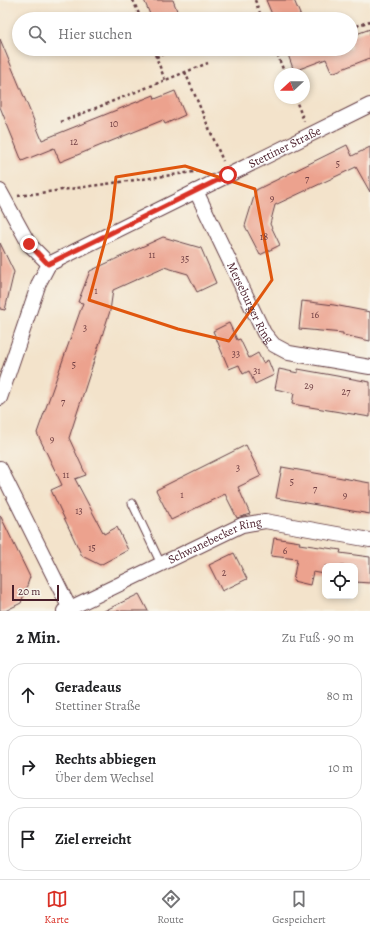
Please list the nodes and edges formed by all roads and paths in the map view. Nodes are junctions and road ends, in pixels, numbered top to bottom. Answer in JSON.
{"nodes":[{"id":1,"x":133,"y":0,"type":"edge"},
{"id":2,"x":254,"y":0,"type":"edge"},
{"id":3,"x":138,"y":12,"type":"edge"},
{"id":4,"x":260,"y":12,"type":"edge"},
{"id":5,"x":370,"y":21,"type":"edge"},
{"id":6,"x":358,"y":25,"type":"edge"},
{"id":7,"x":278,"y":56,"type":"edge"},
{"id":8,"x":156,"y":57,"type":"edge"},
{"id":9,"x":208,"y":63,"type":"dead end"},
{"id":10,"x":283,"y":68,"type":"edge"},
{"id":11,"x":185,"y":72,"type":"junction"},
{"id":12,"x":165,"y":80,"type":"junction"},
{"id":13,"x":297,"y":104,"type":"edge"},
{"id":14,"x":370,"y":105,"type":"edge"},
{"id":15,"x":61,"y":122,"type":"dead end"},
{"id":16,"x":310,"y":135,"type":"junction"},
{"id":17,"x":202,"y":171,"type":"dead end"},
{"id":18,"x":228,"y":175,"type":"junction"},
{"id":19,"x":196,"y":191,"type":"junction"},
{"id":20,"x":2,"y":195,"type":"edge"},
{"id":21,"x":48,"y":264,"type":"junction"},
{"id":22,"x":370,"y":367,"type":"edge"},
{"id":23,"x":0,"y":398,"type":"edge"},
{"id":24,"x":0,"y":468,"type":"edge"},
{"id":25,"x":132,"y":502,"type":"dead end"},
{"id":26,"x":370,"y":540,"type":"edge"},
{"id":27,"x":161,"y":564,"type":"junction"},
{"id":28,"x":68,"y":610,"type":"edge"}],
"edges":[{"from":1,"to":3,"type":"path"},
{"from":2,"to":4,"type":"path"},
{"from":5,"to":6,"type":"path"},
{"from":7,"to":10,"type":"path"},
{"from":8,"to":12,"type":"path"},
{"from":9,"to":11,"type":"path"},
{"from":11,"to":12,"type":"path"},
{"from":11,"to":18,"type":"path"},
{"from":12,"to":15,"type":"path"},
{"from":13,"to":16,"type":"path"},
{"from":14,"to":16,"type":"street","name":"Stettiner Straße"},
{"from":16,"to":18,"type":"street","name":"Stettiner Straße"},
{"from":17,"to":20,"type":"path"},
{"from":18,"to":19,"type":"street","name":"Stettiner Straße"},
{"from":19,"to":21,"type":"street","name":"Stettiner Straße"},
{"from":19,"to":22,"type":"street","name":"Merseburger Ring"},
{"from":20,"to":21,"type":"street"},
{"from":21,"to":23,"type":"street"},
{"from":24,"to":28,"type":"street"},
{"from":25,"to":27,"type":"lane"},
{"from":26,"to":27,"type":"street","name":"Schwanebecker Ring"},
{"from":27,"to":28,"type":"street","name":"Schwanebecker Ring"}]}
